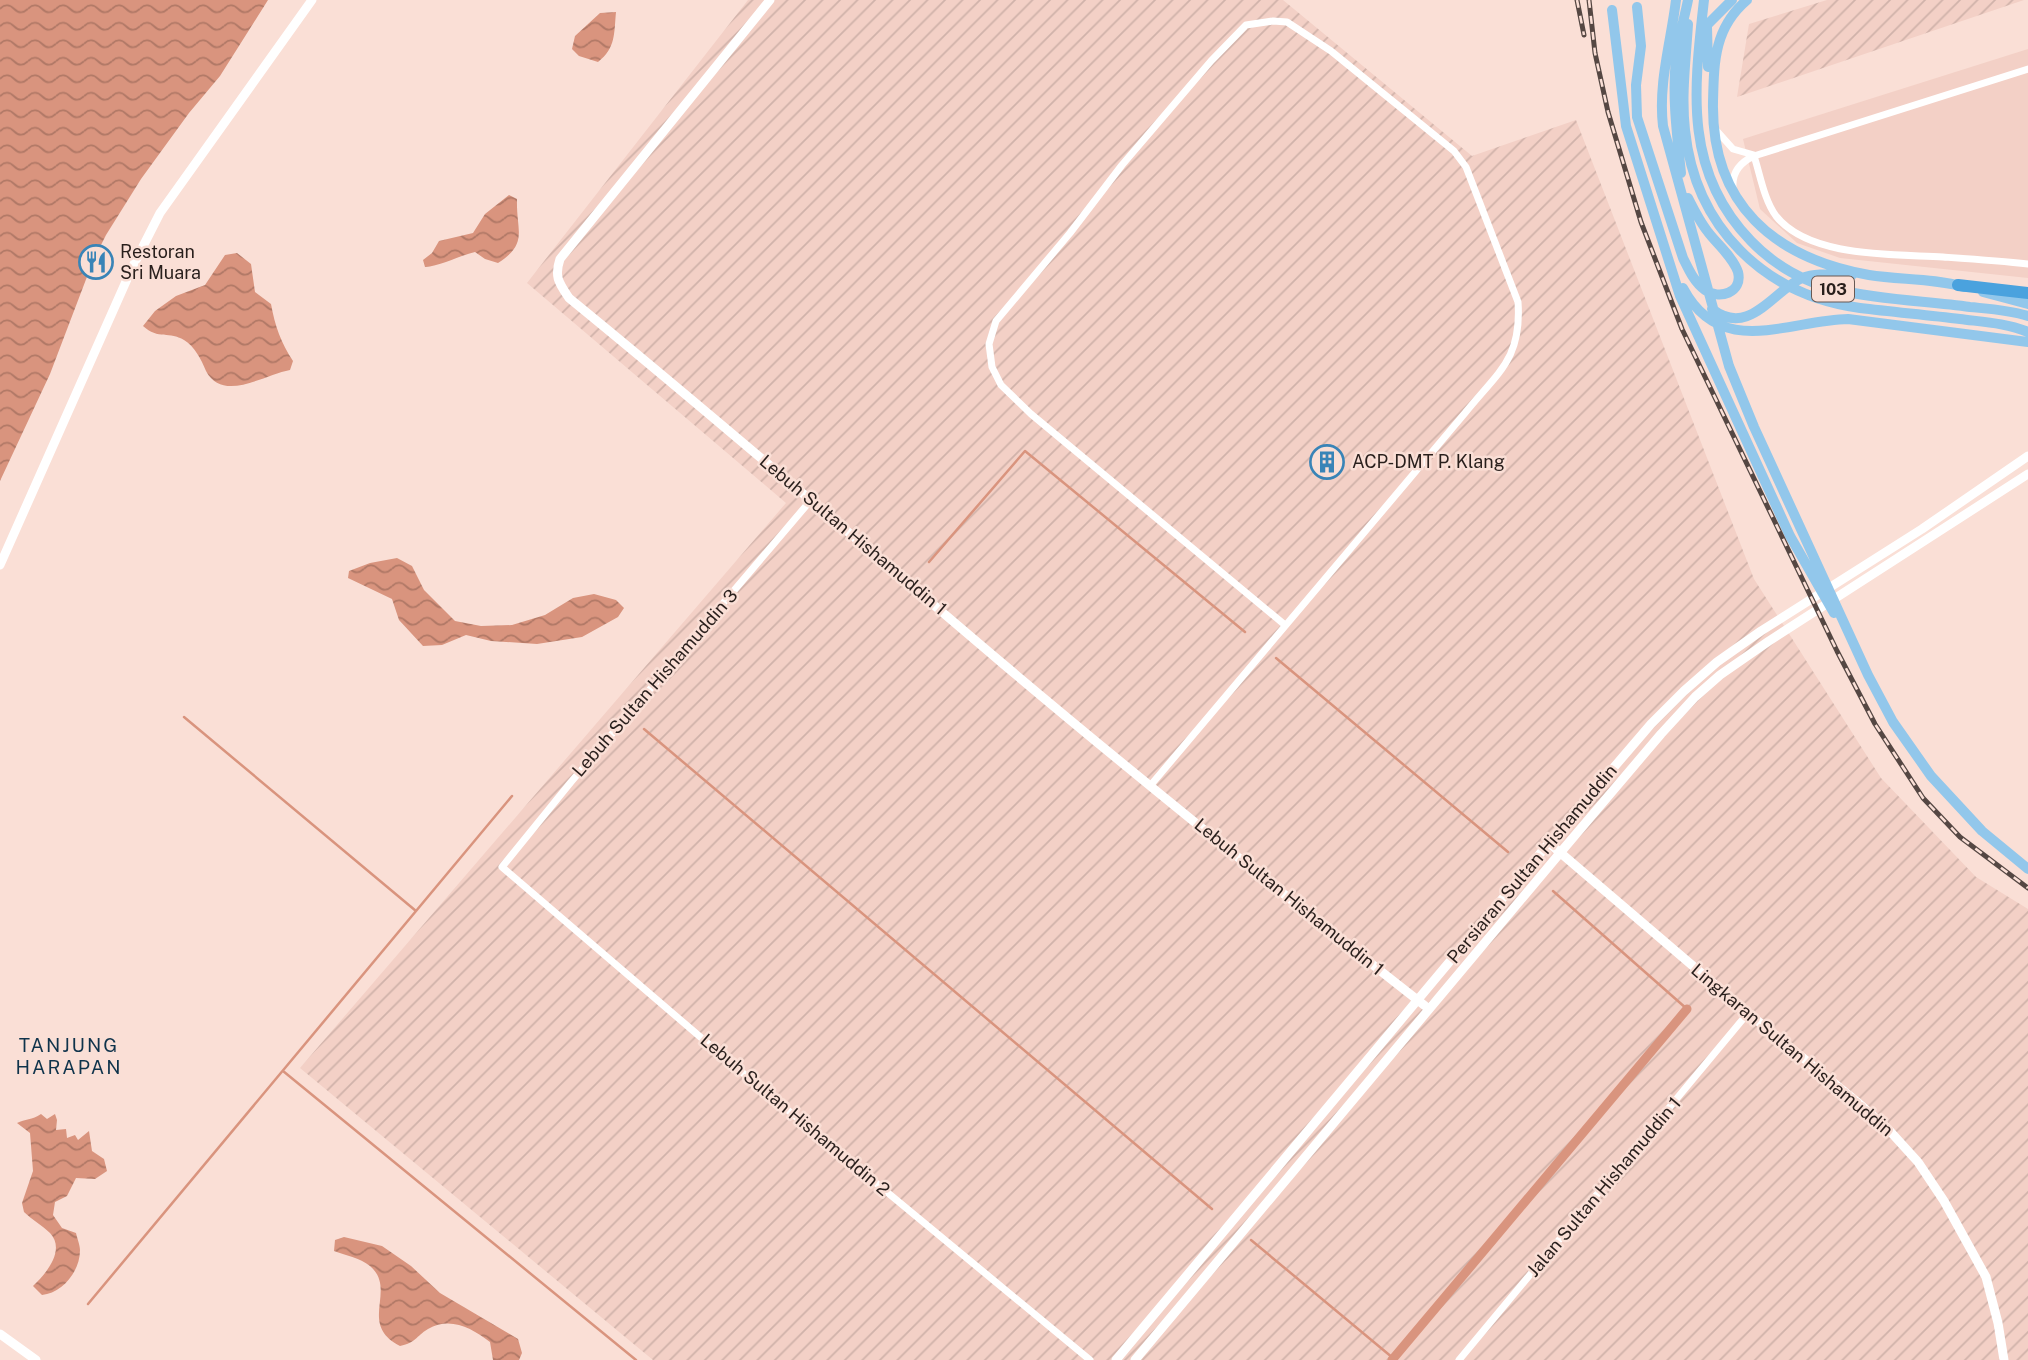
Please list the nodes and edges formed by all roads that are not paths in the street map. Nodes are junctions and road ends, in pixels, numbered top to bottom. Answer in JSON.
{"nodes":[{"id":1,"x":312,"y":0,"type":"edge"},
{"id":2,"x":770,"y":0,"type":"edge"},
{"id":3,"x":1676,"y":0,"type":"edge"},
{"id":4,"x":1688,"y":0,"type":"edge"},
{"id":5,"x":1705,"y":0,"type":"edge"},
{"id":6,"x":1732,"y":0,"type":"edge"},
{"id":7,"x":1747,"y":0,"type":"edge"},
{"id":8,"x":1637,"y":3,"type":"edge"},
{"id":9,"x":1612,"y":5,"type":"edge"},
{"id":10,"x":2028,"y":69,"type":"edge"},
{"id":11,"x":1714,"y":118,"type":"junction"},
{"id":12,"x":1696,"y":156,"type":"junction"},
{"id":13,"x":1754,"y":156,"type":"junction"},
{"id":14,"x":1679,"y":180,"type":"junction"},
{"id":15,"x":1736,"y":195,"type":"junction"},
{"id":16,"x":1683,"y":258,"type":"junction"},
{"id":17,"x":2028,"y":264,"type":"edge"},
{"id":18,"x":1672,"y":266,"type":"junction"},
{"id":19,"x":1869,"y":275,"type":"junction"},
{"id":20,"x":1958,"y":285,"type":"junction"},
{"id":21,"x":2028,"y":293,"type":"edge"},
{"id":22,"x":2028,"y":304,"type":"edge"},
{"id":23,"x":2028,"y":316,"type":"edge"},
{"id":24,"x":2026,"y":339,"type":"edge"},
{"id":25,"x":2028,"y":456,"type":"edge"},
{"id":26,"x":2028,"y":474,"type":"edge"},
{"id":27,"x":811,"y":500,"type":"junction"},
{"id":28,"x":1925,"y":533,"type":"junction"},
{"id":29,"x":0,"y":565,"type":"edge"},
{"id":30,"x":1285,"y":625,"type":"junction"},
{"id":31,"x":1868,"y":675,"type":"junction"},
{"id":32,"x":1150,"y":786,"type":"junction"},
{"id":33,"x":1549,"y":843,"type":"junction"},
{"id":34,"x":1560,"y":853,"type":"junction"},
{"id":35,"x":502,"y":867,"type":"joint"},
{"id":36,"x":2028,"y":869,"type":"edge"},
{"id":37,"x":1418,"y":1000,"type":"junction"},
{"id":38,"x":1429,"y":1009,"type":"junction"},
{"id":39,"x":1748,"y":1013,"type":"junction"},
{"id":40,"x":0,"y":1334,"type":"edge"},
{"id":41,"x":36,"y":1360,"type":"edge"},
{"id":42,"x":1090,"y":1360,"type":"edge"},
{"id":43,"x":1116,"y":1360,"type":"edge"},
{"id":44,"x":1135,"y":1360,"type":"edge"},
{"id":45,"x":1459,"y":1360,"type":"edge"},
{"id":46,"x":2004,"y":1360,"type":"edge"}],
"edges":[{"from":1,"to":29,"type":"street"},
{"from":2,"to":27,"type":"street","name":"Lebuh Sultan Hishamuddin 1"},
{"from":3,"to":14,"type":"main road"},
{"from":4,"to":12,"type":"main road","number":"103"},
{"from":4,"to":16,"type":"main road"},
{"from":5,"to":11,"type":"main road"},
{"from":5,"to":12,"type":"main road","number":"103"},
{"from":6,"to":14,"type":"main road"},
{"from":7,"to":11,"type":"main road"},
{"from":8,"to":16,"type":"main road"},
{"from":9,"to":18,"type":"main road"},
{"from":10,"to":13,"type":"street"},
{"from":11,"to":13,"type":"street"},
{"from":11,"to":15,"type":"main road"},
{"from":12,"to":23,"type":"main road","number":"103"},
{"from":12,"to":24,"type":"main road","number":"103"},
{"from":13,"to":15,"type":"street"},
{"from":13,"to":17,"type":"street"},
{"from":14,"to":31,"type":"main road"},
{"from":15,"to":19,"type":"main road"},
{"from":16,"to":19,"type":"main road"},
{"from":18,"to":24,"type":"main road"},
{"from":18,"to":31,"type":"main road"},
{"from":19,"to":20,"type":"main road"},
{"from":20,"to":21,"type":"highway"},
{"from":20,"to":22,"type":"main road"},
{"from":25,"to":28,"type":"street","name":"Persiaran Sultan Hishamuddin"},
{"from":26,"to":28,"type":"street","name":"Persiaran Sultan Hishamuddin"},
{"from":27,"to":32,"type":"street","name":"Lebuh Sultan Hishamuddin 1"},
{"from":27,"to":35,"type":"street","name":"Lebuh Sultan Hishamuddin 3"},
{"from":28,"to":33,"type":"street","name":"Persiaran Sultan Hishamuddin"},
{"from":28,"to":34,"type":"street","name":"Persiaran Sultan Hishamuddin"},
{"from":30,"to":30,"type":"street"},
{"from":30,"to":32,"type":"street"},
{"from":31,"to":36,"type":"main road"},
{"from":32,"to":37,"type":"street","name":"Lebuh Sultan Hishamuddin 1"},
{"from":33,"to":34,"type":"street","name":"Lingkaran Sultan Hishamuddin"},
{"from":33,"to":37,"type":"street","name":"Persiaran Sultan Hishamuddin"},
{"from":34,"to":38,"type":"street","name":"Persiaran Sultan Hishamuddin"},
{"from":34,"to":39,"type":"street","name":"Lingkaran Sultan Hishamuddin"},
{"from":35,"to":42,"type":"street","name":"Lebuh Sultan Hishamuddin 2"},
{"from":37,"to":38,"type":"street","name":"Lebuh Sultan Hishamuddin 1"},
{"from":37,"to":43,"type":"street","name":"Persiaran Sultan Hishamuddin"},
{"from":38,"to":44,"type":"street","name":"Persiaran Sultan Hishamuddin"},
{"from":39,"to":45,"type":"street","name":"Jalan Sultan Hishamuddin 1"},
{"from":39,"to":46,"type":"street","name":"Lingkaran Sultan Hishamuddin"},
{"from":40,"to":41,"type":"street"}]}
